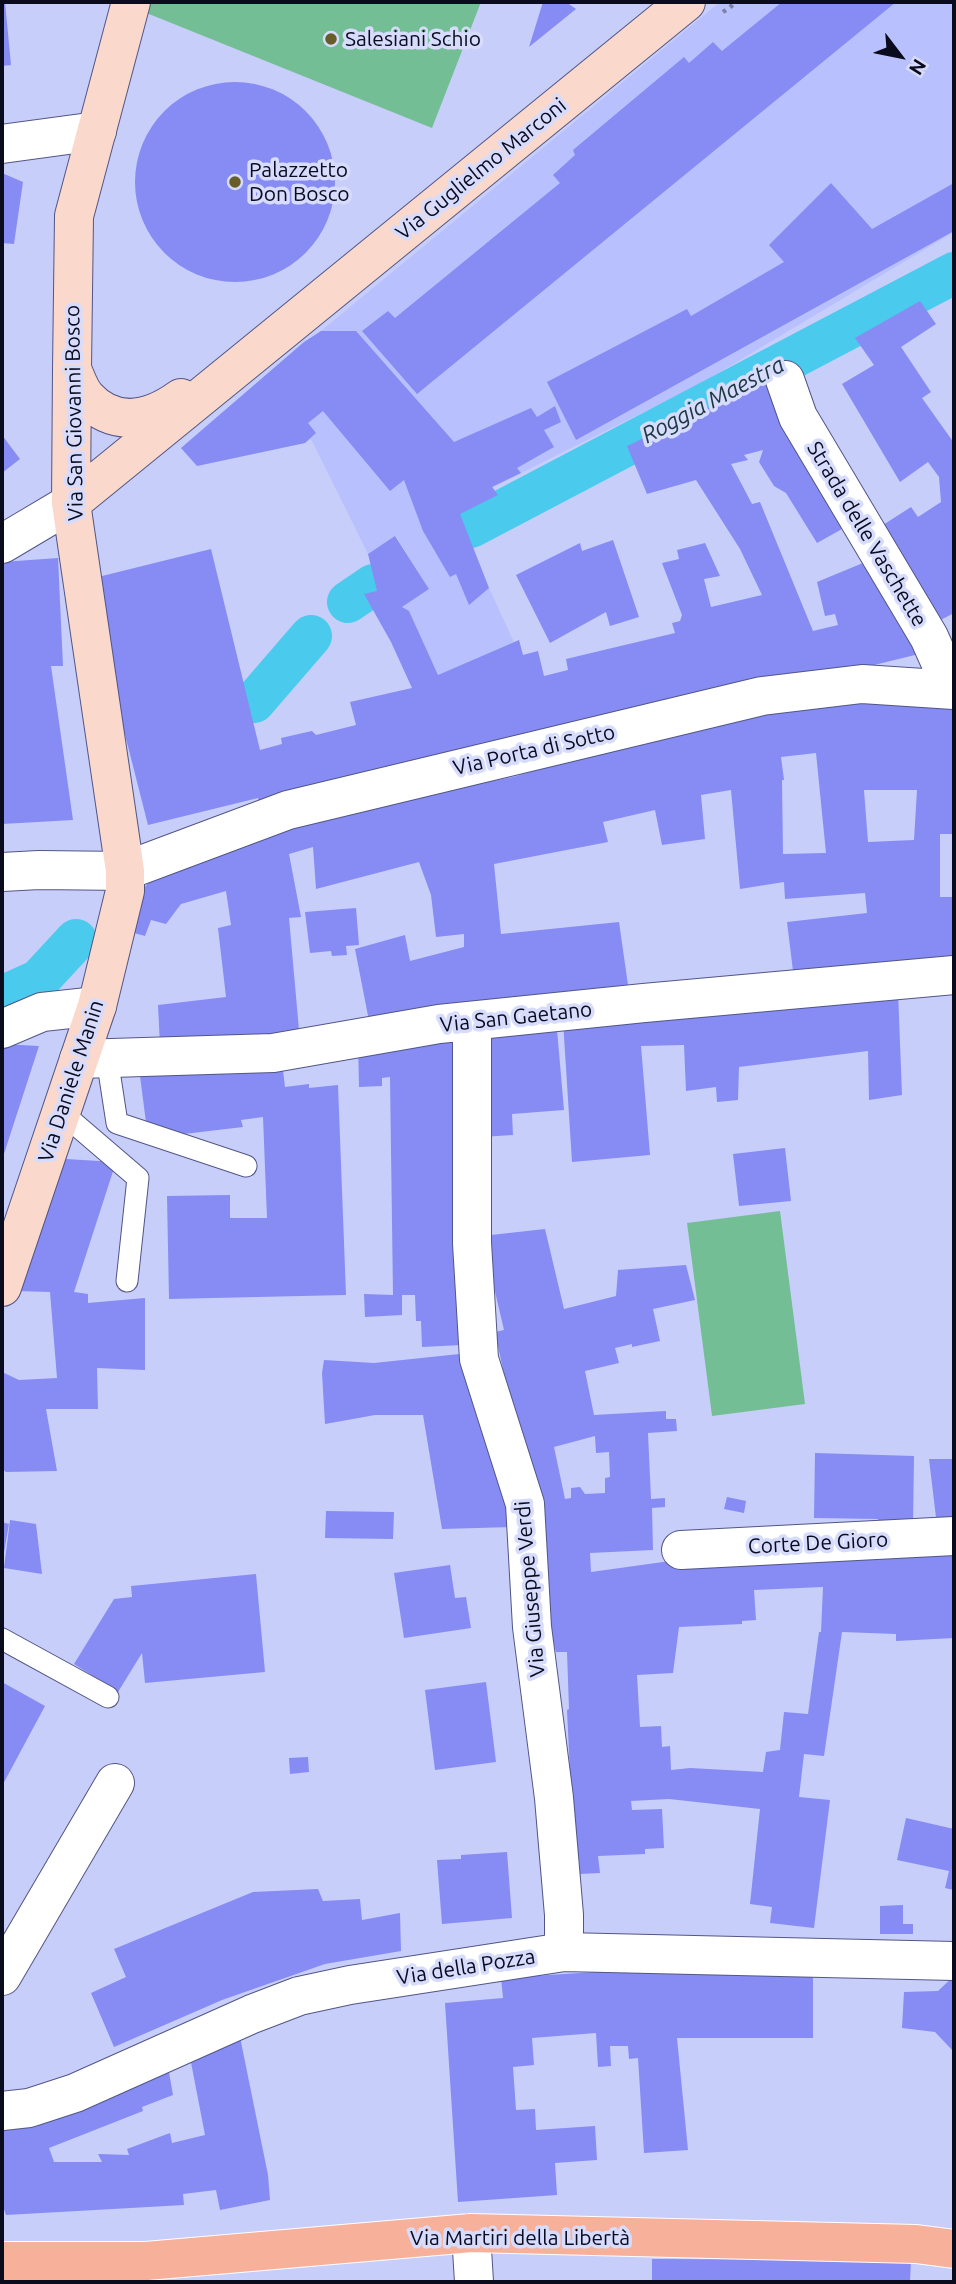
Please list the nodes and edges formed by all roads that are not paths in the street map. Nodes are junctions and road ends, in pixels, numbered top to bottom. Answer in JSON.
{"nodes":[{"id":1,"x":131,"y":2,"type":"edge"},
{"id":2,"x":685,"y":2,"type":"edge"},
{"id":3,"x":97,"y":131,"type":"junction"},
{"id":4,"x":2,"y":144,"type":"edge"},
{"id":5,"x":276,"y":335,"type":"junction"},
{"id":6,"x":72,"y":369,"type":"junction"},
{"id":7,"x":785,"y":380,"type":"dead end"},
{"id":8,"x":71,"y":503,"type":"junction"},
{"id":9,"x":2,"y":544,"type":"edge"},
{"id":10,"x":951,"y":690,"type":"edge"},
{"id":11,"x":125,"y":871,"type":"junction"},
{"id":12,"x":2,"y":872,"type":"edge"},
{"id":13,"x":954,"y":975,"type":"edge"},
{"id":14,"x":97,"y":1006,"type":"junction"},
{"id":15,"x":472,"y":1021,"type":"junction"},
{"id":16,"x":2,"y":1029,"type":"edge"},
{"id":17,"x":93,"y":1059,"type":"junction"},
{"id":18,"x":61,"y":1112,"type":"junction"},
{"id":19,"x":246,"y":1166,"type":"dead end"},
{"id":20,"x":127,"y":1281,"type":"dead end"},
{"id":21,"x":2,"y":1287,"type":"edge"},
{"id":22,"x":954,"y":1536,"type":"edge"},
{"id":23,"x":681,"y":1550,"type":"dead end"},
{"id":24,"x":2,"y":1639,"type":"edge"},
{"id":25,"x":108,"y":1697,"type":"dead end"},
{"id":26,"x":115,"y":1783,"type":"dead end"},
{"id":27,"x":564,"y":1952,"type":"junction"},
{"id":28,"x":954,"y":1961,"type":"edge"},
{"id":29,"x":2,"y":1976,"type":"edge"},
{"id":30,"x":2,"y":2111,"type":"edge"},
{"id":31,"x":471,"y":2234,"type":"junction"},
{"id":32,"x":954,"y":2249,"type":"edge"},
{"id":33,"x":2,"y":2261,"type":"edge"},
{"id":34,"x":146,"y":2271,"type":"edge"},
{"id":35,"x":474,"y":2282,"type":"edge"}],
"edges":[{"from":1,"to":3,"type":"street","name":"Via San Giovanni Bosco"},
{"from":2,"to":5,"type":"street","name":"Via Guglielmo Marconi"},
{"from":3,"to":4,"type":"street"},
{"from":3,"to":6,"type":"street","name":"Via San Giovanni Bosco"},
{"from":5,"to":6,"type":"street","name":"Via Guglielmo Marconi"},
{"from":5,"to":8,"type":"street","name":"Via Guglielmo Marconi"},
{"from":6,"to":8,"type":"street","name":"Via San Giovanni Bosco"},
{"from":7,"to":10,"type":"street","name":"Strada delle Vaschette"},
{"from":8,"to":9,"type":"street"},
{"from":8,"to":11,"type":"street","name":"Via San Giovanni Bosco"},
{"from":10,"to":11,"type":"street","name":"Via Porta di Sotto"},
{"from":11,"to":12,"type":"street"},
{"from":11,"to":14,"type":"street","name":"Via Daniele Manin"},
{"from":13,"to":15,"type":"street","name":"Via San Gaetano"},
{"from":14,"to":16,"type":"street"},
{"from":14,"to":17,"type":"street","name":"Via Daniele Manin"},
{"from":15,"to":17,"type":"street","name":"Via San Gaetano"},
{"from":15,"to":27,"type":"street","name":"Via Giuseppe Verdi"},
{"from":17,"to":18,"type":"street","name":"Via Daniele Manin"},
{"from":17,"to":19,"type":"lane"},
{"from":18,"to":20,"type":"lane"},
{"from":18,"to":21,"type":"street","name":"Via Daniele Manin"},
{"from":22,"to":23,"type":"street","name":"Corte De Gioro"},
{"from":24,"to":25,"type":"lane"},
{"from":26,"to":29,"type":"street"},
{"from":27,"to":28,"type":"street","name":"Via della Pozza"},
{"from":27,"to":30,"type":"street","name":"Via della Pozza"},
{"from":31,"to":32,"type":"main road","name":"Via Martiri della Libertà"},
{"from":31,"to":34,"type":"main road","name":"Via Martiri della Libertà"},
{"from":31,"to":35,"type":"street"},
{"from":33,"to":34,"type":"main road","name":"Via Martiri della Libertà"}]}
